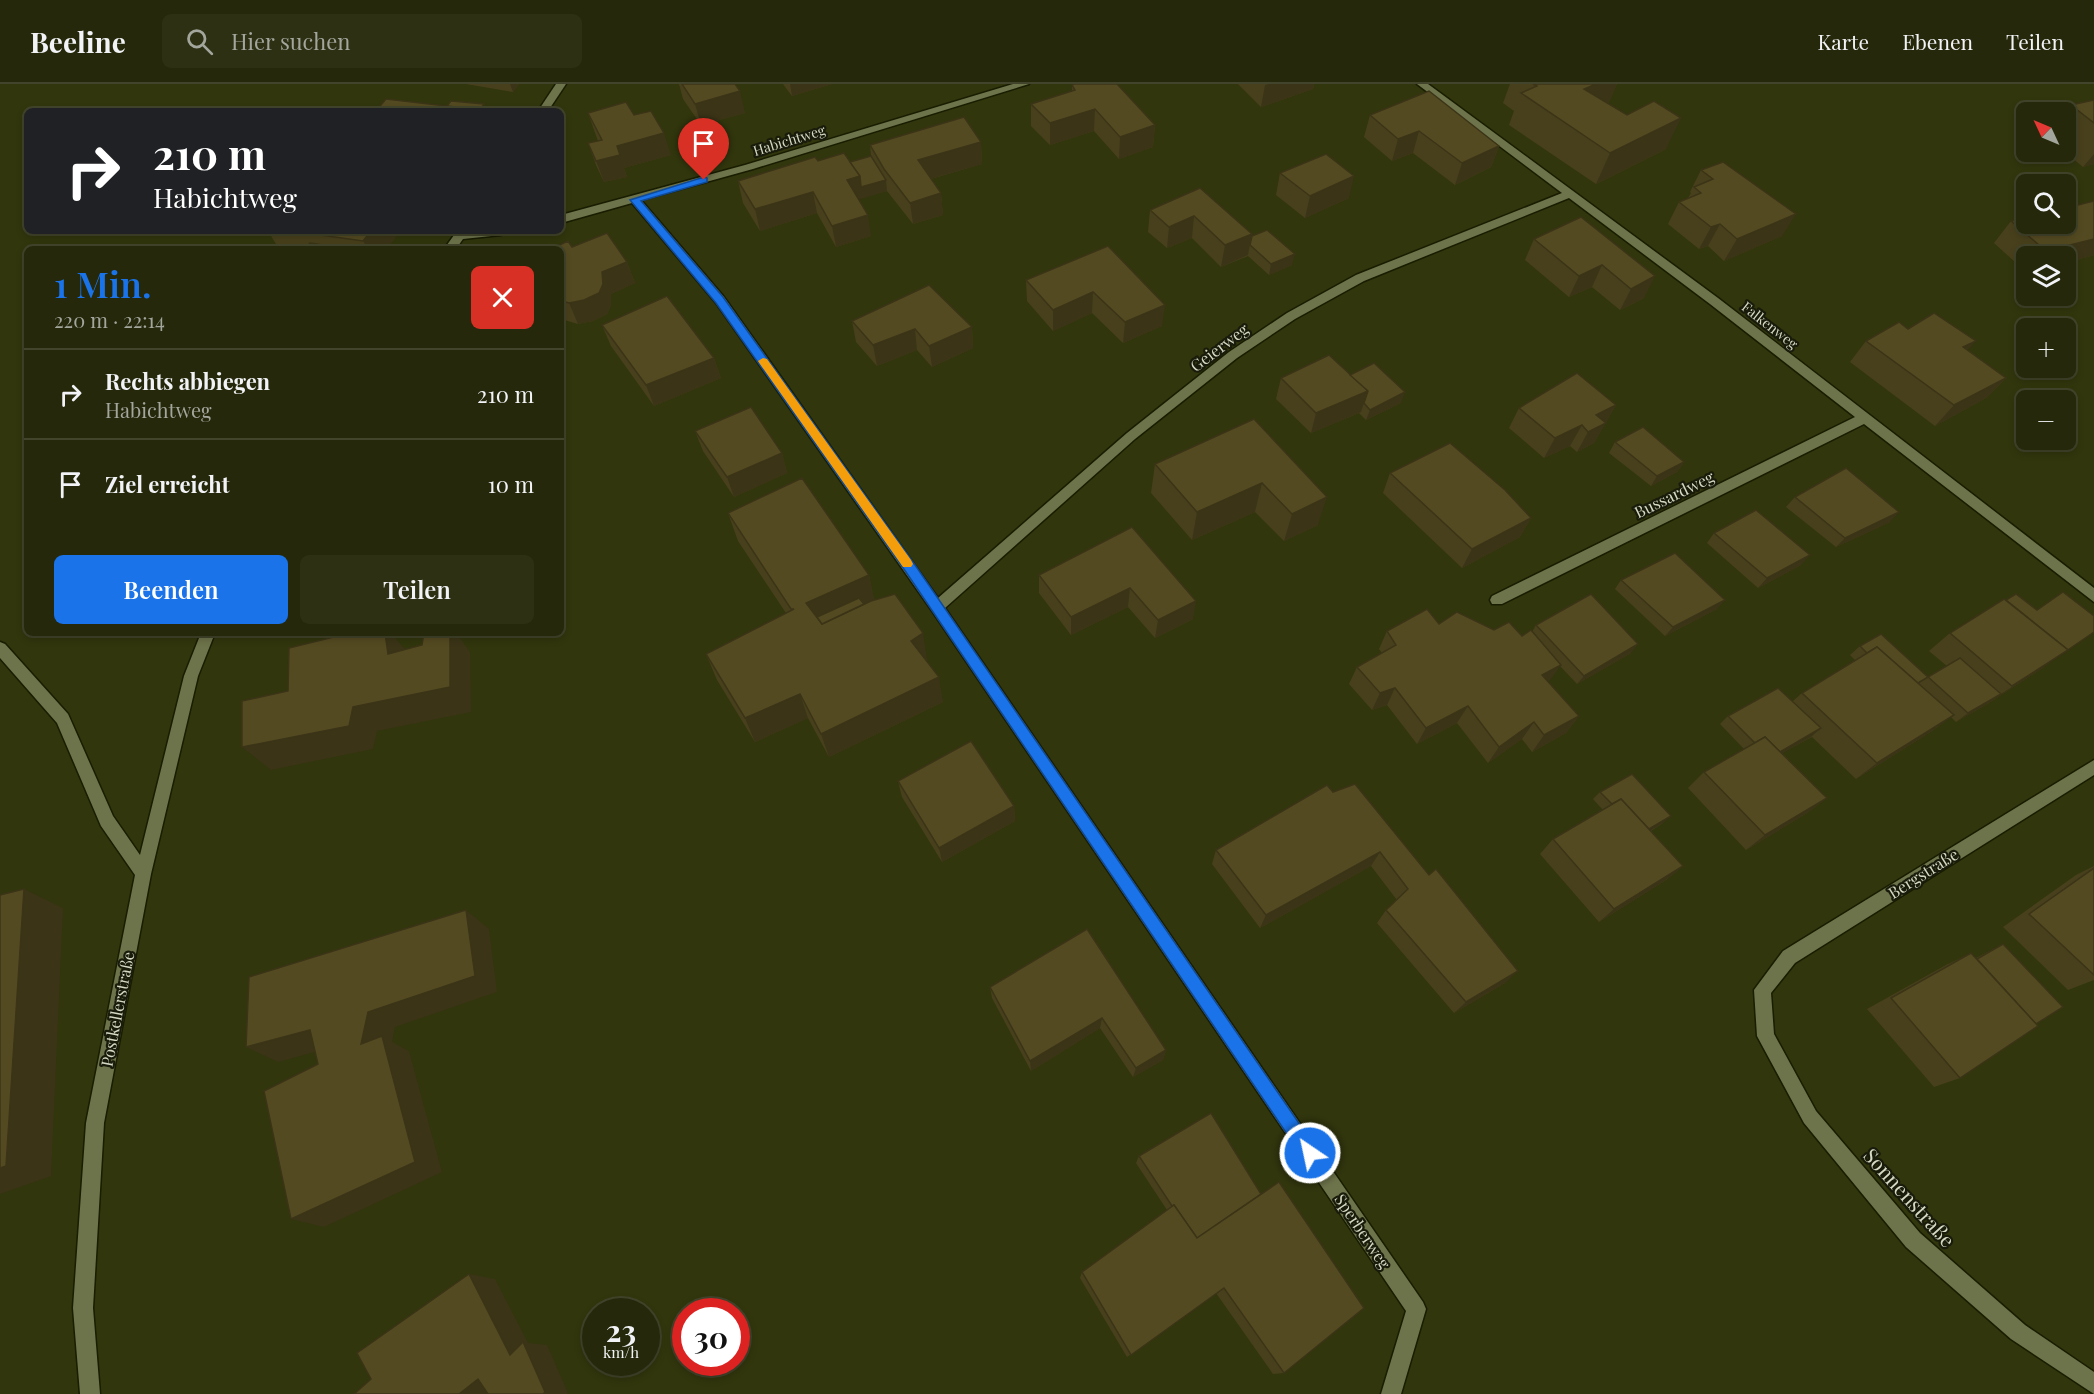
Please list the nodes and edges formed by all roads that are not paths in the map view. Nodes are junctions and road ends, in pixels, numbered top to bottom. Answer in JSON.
{"nodes":[{"id":1,"x":561,"y":84,"type":"edge"},
{"id":2,"x":1024,"y":84,"type":"edge"},
{"id":3,"x":1422,"y":84,"type":"edge"},
{"id":4,"x":545,"y":108,"type":"edge"},
{"id":5,"x":1570,"y":194,"type":"junction"},
{"id":6,"x":635,"y":200,"type":"junction"},
{"id":7,"x":564,"y":218,"type":"edge"},
{"id":8,"x":1865,"y":418,"type":"junction"},
{"id":9,"x":2094,"y":596,"type":"edge"},
{"id":10,"x":1497,"y":600,"type":"dead end"},
{"id":11,"x":938,"y":607,"type":"junction"},
{"id":12,"x":207,"y":636,"type":"edge"},
{"id":13,"x":0,"y":648,"type":"edge"},
{"id":14,"x":2094,"y":767,"type":"edge"},
{"id":15,"x":143,"y":874,"type":"junction"},
{"id":16,"x":1762,"y":990,"type":"joint"},
{"id":17,"x":2094,"y":1384,"type":"edge"},
{"id":18,"x":90,"y":1394,"type":"edge"},
{"id":19,"x":1390,"y":1394,"type":"edge"}],
"edges":[{"from":1,"to":4,"type":"street"},
{"from":2,"to":6,"type":"street","name":"Habichtweg"},
{"from":3,"to":5,"type":"street","name":"Falkenweg"},
{"from":5,"to":8,"type":"street","name":"Falkenweg"},
{"from":5,"to":11,"type":"street","name":"Geierweg"},
{"from":6,"to":7,"type":"street","name":"Habichtweg"},
{"from":6,"to":11,"type":"street","name":"Sperberweg"},
{"from":8,"to":9,"type":"street","name":"Falkenweg"},
{"from":8,"to":10,"type":"street","name":"Bussardweg"},
{"from":11,"to":19,"type":"street","name":"Sperberweg"},
{"from":12,"to":15,"type":"street","name":"Postkellerstraße"},
{"from":13,"to":15,"type":"street"},
{"from":14,"to":16,"type":"street","name":"Bergstraße"},
{"from":15,"to":18,"type":"street","name":"Postkellerstraße"},
{"from":16,"to":17,"type":"street","name":"Sonnenstraße"}]}
